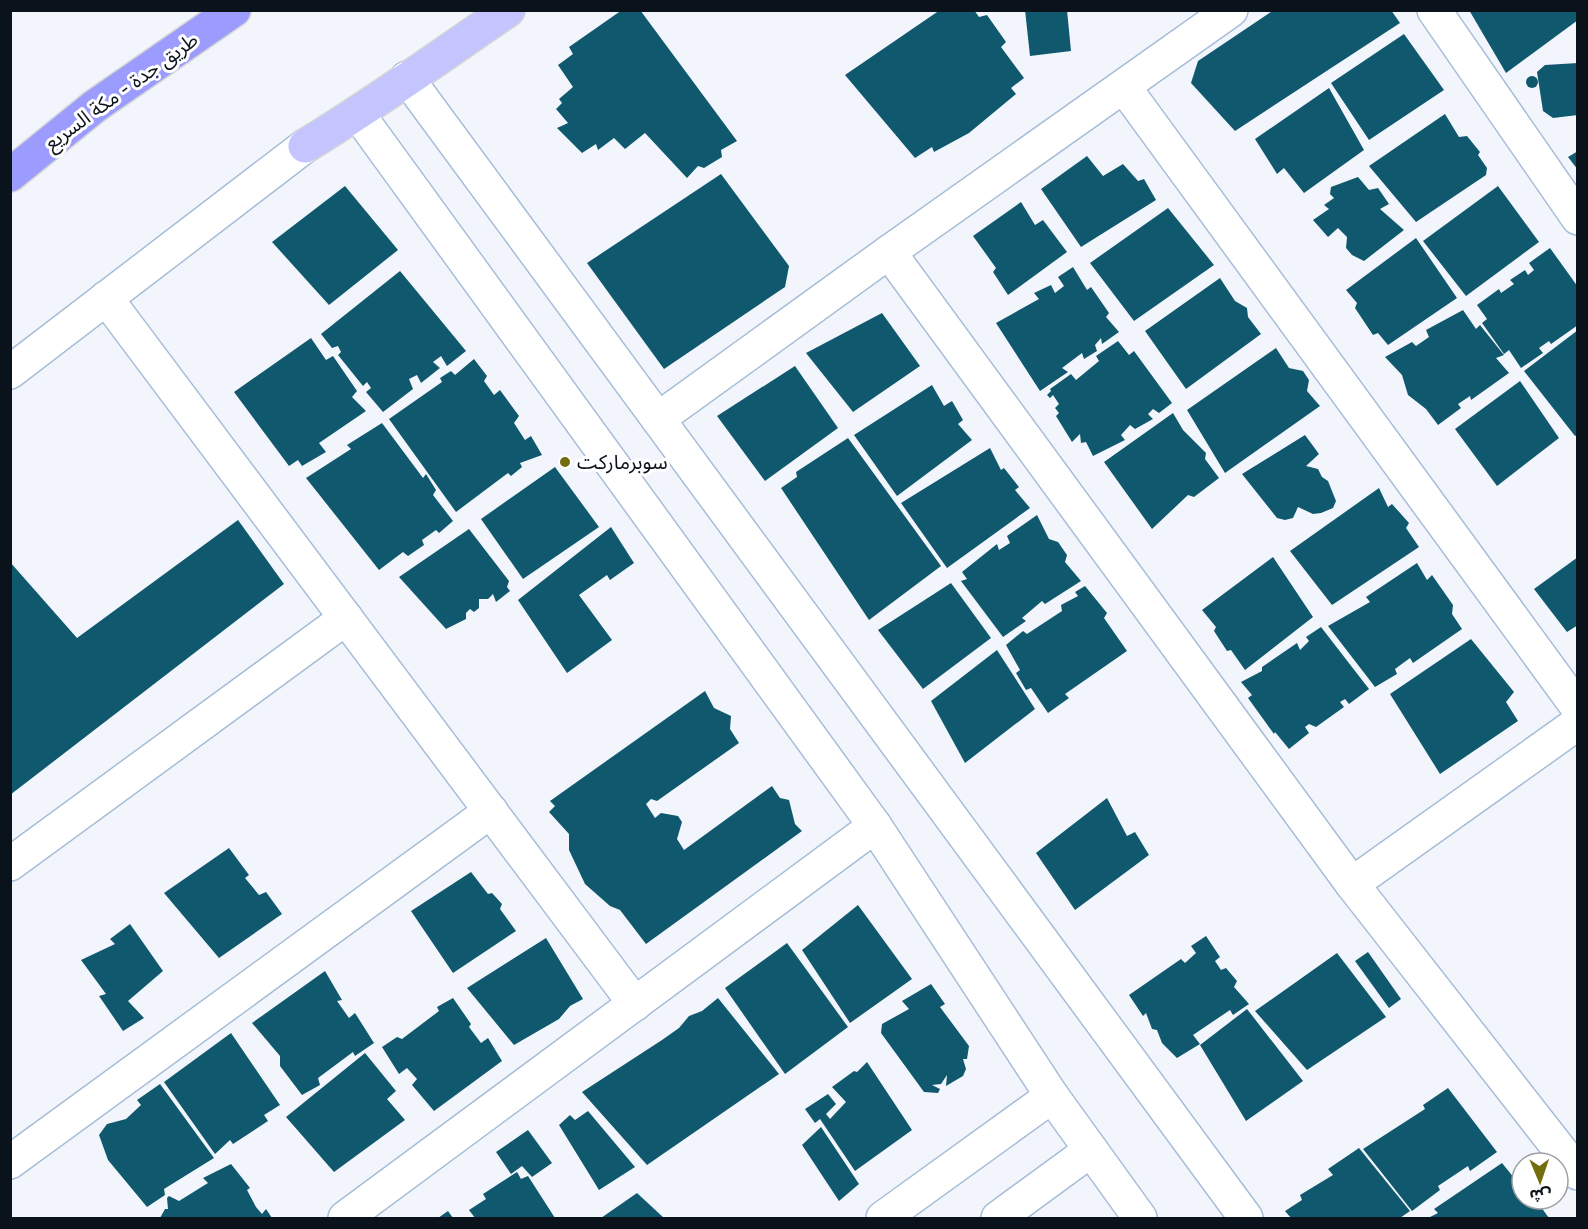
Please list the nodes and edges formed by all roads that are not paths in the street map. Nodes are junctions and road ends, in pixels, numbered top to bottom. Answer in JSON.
{"nodes":[{"id":1,"x":234,"y":10,"type":"edge"},
{"id":2,"x":508,"y":10,"type":"edge"},
{"id":3,"x":1231,"y":10,"type":"edge"},
{"id":4,"x":1434,"y":10,"type":"edge"},
{"id":5,"x":407,"y":78,"type":"junction"},
{"id":6,"x":1124,"y":87,"type":"junction"},
{"id":7,"x":358,"y":114,"type":"junction"},
{"id":8,"x":305,"y":146,"type":"joint"},
{"id":9,"x":10,"y":175,"type":"edge"},
{"id":10,"x":1578,"y":218,"type":"edge"},
{"id":11,"x":889,"y":252,"type":"junction"},
{"id":12,"x":106,"y":298,"type":"junction"},
{"id":13,"x":10,"y":372,"type":"edge"},
{"id":14,"x":658,"y":419,"type":"junction"},
{"id":15,"x":346,"y":618,"type":"junction"},
{"id":16,"x":1578,"y":708,"type":"edge"},
{"id":17,"x":1578,"y":723,"type":"edge"},
{"id":18,"x":491,"y":811,"type":"junction"},
{"id":19,"x":875,"y":826,"type":"junction"},
{"id":20,"x":10,"y":864,"type":"edge"},
{"id":21,"x":1352,"y":884,"type":"junction"},
{"id":22,"x":635,"y":1004,"type":"junction"},
{"id":23,"x":1052,"y":1096,"type":"junction"},
{"id":24,"x":1090,"y":1150,"type":"junction"},
{"id":25,"x":1573,"y":1155,"type":"edge"},
{"id":26,"x":10,"y":1162,"type":"edge"},
{"id":27,"x":345,"y":1218,"type":"edge"},
{"id":28,"x":883,"y":1218,"type":"edge"},
{"id":29,"x":998,"y":1218,"type":"edge"},
{"id":30,"x":1140,"y":1218,"type":"edge"},
{"id":31,"x":1246,"y":1218,"type":"edge"}],
"edges":[{"from":1,"to":9,"type":"highway","name":"طريق جدة - مكة السريع"},
{"from":2,"to":5,"type":"main road"},
{"from":3,"to":6,"type":"street"},
{"from":4,"to":10,"type":"street"},
{"from":5,"to":7,"type":"main road"},
{"from":5,"to":14,"type":"street"},
{"from":6,"to":11,"type":"street"},
{"from":6,"to":16,"type":"street"},
{"from":7,"to":8,"type":"main road"},
{"from":7,"to":19,"type":"street"},
{"from":8,"to":12,"type":"street"},
{"from":11,"to":14,"type":"street"},
{"from":11,"to":21,"type":"street"},
{"from":12,"to":13,"type":"street"},
{"from":12,"to":15,"type":"street"},
{"from":14,"to":31,"type":"street"},
{"from":15,"to":18,"type":"street"},
{"from":15,"to":20,"type":"street"},
{"from":17,"to":21,"type":"street"},
{"from":18,"to":22,"type":"street"},
{"from":18,"to":26,"type":"street"},
{"from":19,"to":22,"type":"street"},
{"from":19,"to":23,"type":"street"},
{"from":21,"to":25,"type":"street"},
{"from":22,"to":27,"type":"street"},
{"from":23,"to":24,"type":"street"},
{"from":23,"to":28,"type":"street"},
{"from":24,"to":29,"type":"street"},
{"from":24,"to":30,"type":"street"}]}
